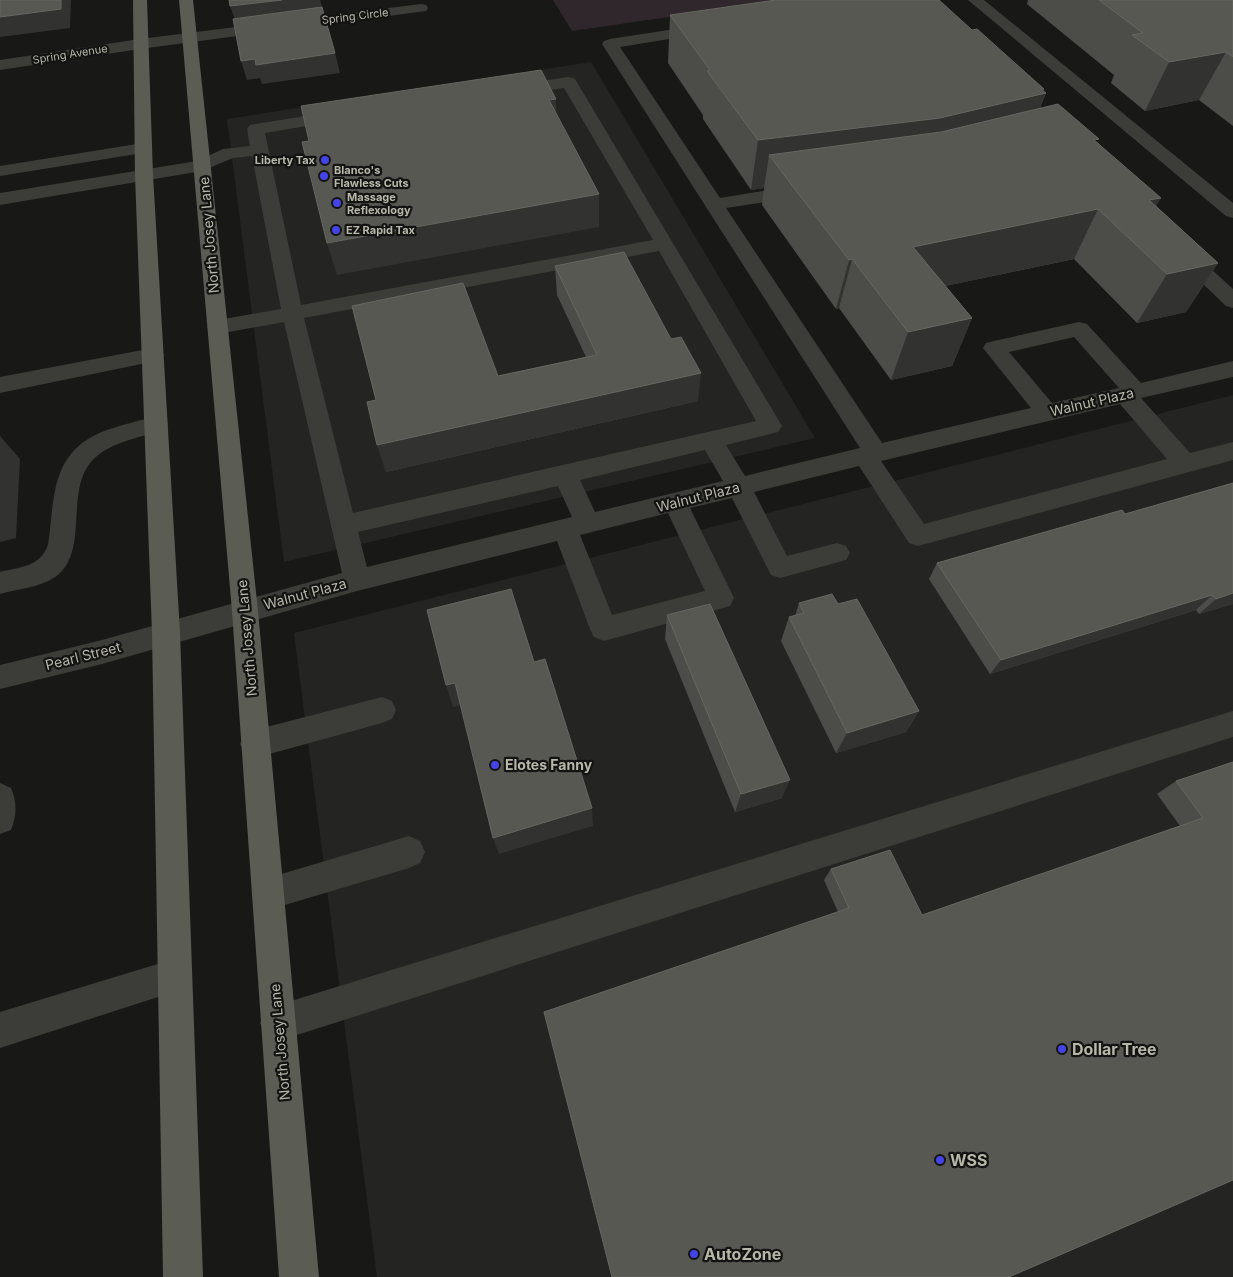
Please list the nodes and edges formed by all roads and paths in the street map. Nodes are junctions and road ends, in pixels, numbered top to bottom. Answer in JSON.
{"nodes":[{"id":1,"x":140,"y":0,"type":"edge"},
{"id":2,"x":186,"y":0,"type":"edge"},
{"id":3,"x":975,"y":0,"type":"edge"},
{"id":4,"x":421,"y":8,"type":"dead end"},
{"id":5,"x":726,"y":26,"type":"edge"},
{"id":6,"x":190,"y":37,"type":"junction"},
{"id":7,"x":140,"y":44,"type":"junction"},
{"id":8,"x":0,"y":65,"type":"edge"},
{"id":9,"x":493,"y":92,"type":"edge"},
{"id":10,"x":360,"y":112,"type":"edge"},
{"id":11,"x":144,"y":148,"type":"junction"},
{"id":12,"x":260,"y":150,"type":"junction"},
{"id":13,"x":202,"y":166,"type":"junction"},
{"id":14,"x":0,"y":171,"type":"edge"},
{"id":15,"x":144,"y":175,"type":"junction"},
{"id":16,"x":818,"y":188,"type":"edge"},
{"id":17,"x":0,"y":199,"type":"edge"},
{"id":18,"x":715,"y":204,"type":"junction"},
{"id":19,"x":1233,"y":212,"type":"edge"},
{"id":20,"x":1169,"y":240,"type":"edge"},
{"id":21,"x":665,"y":244,"type":"junction"},
{"id":22,"x":1233,"y":300,"type":"edge"},
{"id":23,"x":292,"y":313,"type":"junction"},
{"id":24,"x":218,"y":327,"type":"junction"},
{"id":25,"x":153,"y":355,"type":"junction"},
{"id":26,"x":1233,"y":369,"type":"edge"},
{"id":27,"x":0,"y":386,"type":"edge"},
{"id":28,"x":1130,"y":393,"type":"junction"},
{"id":29,"x":1047,"y":413,"type":"junction"},
{"id":30,"x":156,"y":424,"type":"junction"},
{"id":31,"x":711,"y":441,"type":"junction"},
{"id":32,"x":1233,"y":451,"type":"edge"},
{"id":33,"x":871,"y":454,"type":"junction"},
{"id":34,"x":1185,"y":463,"type":"junction"},
{"id":35,"x":565,"y":475,"type":"junction"},
{"id":36,"x":739,"y":487,"type":"junction"},
{"id":37,"x":675,"y":502,"type":"junction"},
{"id":38,"x":344,"y":525,"type":"junction"},
{"id":39,"x":577,"y":526,"type":"junction"},
{"id":40,"x":837,"y":552,"type":"dead end"},
{"id":41,"x":357,"y":580,"type":"junction"},
{"id":42,"x":0,"y":583,"type":"edge"},
{"id":43,"x":245,"y":611,"type":"junction"},
{"id":44,"x":166,"y":634,"type":"junction"},
{"id":45,"x":0,"y":677,"type":"edge"},
{"id":46,"x":382,"y":710,"type":"dead end"},
{"id":47,"x":1233,"y":724,"type":"edge"},
{"id":48,"x":255,"y":744,"type":"junction"},
{"id":49,"x":0,"y":798,"type":"edge"},
{"id":50,"x":0,"y":819,"type":"edge"},
{"id":51,"x":409,"y":852,"type":"dead end"},
{"id":52,"x":268,"y":894,"type":"junction"},
{"id":53,"x":174,"y":976,"type":"junction"},
{"id":54,"x":278,"y":1023,"type":"junction"},
{"id":55,"x":0,"y":1030,"type":"edge"},
{"id":56,"x":183,"y":1277,"type":"edge"},
{"id":57,"x":299,"y":1277,"type":"edge"}],
"edges":[{"from":1,"to":7,"type":"main road"},
{"from":2,"to":6,"type":"main road","name":"North Josey Lane"},
{"from":3,"to":19,"type":"street"},
{"from":4,"to":6,"type":"street","name":"Spring Circle"},
{"from":5,"to":18,"type":"street"},
{"from":6,"to":7,"type":"street","name":"Spring Circle"},
{"from":6,"to":13,"type":"main road","name":"North Josey Lane"},
{"from":7,"to":8,"type":"street","name":"Spring Avenue"},
{"from":7,"to":11,"type":"main road"},
{"from":9,"to":21,"type":"street"},
{"from":10,"to":12,"type":"street"},
{"from":11,"to":14,"type":"street"},
{"from":11,"to":15,"type":"main road"},
{"from":12,"to":13,"type":"street"},
{"from":12,"to":23,"type":"street"},
{"from":13,"to":15,"type":"street"},
{"from":13,"to":24,"type":"main road","name":"North Josey Lane"},
{"from":15,"to":17,"type":"street"},
{"from":15,"to":25,"type":"main road"},
{"from":16,"to":18,"type":"street"},
{"from":18,"to":33,"type":"street"},
{"from":20,"to":22,"type":"street"},
{"from":21,"to":23,"type":"street"},
{"from":21,"to":31,"type":"street"},
{"from":23,"to":24,"type":"street"},
{"from":23,"to":38,"type":"street"},
{"from":24,"to":43,"type":"main road","name":"North Josey Lane"},
{"from":25,"to":27,"type":"street"},
{"from":25,"to":30,"type":"main road"},
{"from":26,"to":28,"type":"street","name":"Walnut Plaza"},
{"from":28,"to":29,"type":"street","name":"Walnut Plaza"},
{"from":28,"to":29,"type":"street"},
{"from":28,"to":34,"type":"street"},
{"from":29,"to":33,"type":"street","name":"Walnut Plaza"},
{"from":30,"to":42,"type":"street"},
{"from":30,"to":44,"type":"main road"},
{"from":31,"to":35,"type":"street"},
{"from":31,"to":36,"type":"street"},
{"from":32,"to":34,"type":"street"},
{"from":33,"to":34,"type":"street"},
{"from":33,"to":36,"type":"street","name":"Walnut Plaza"},
{"from":35,"to":38,"type":"street"},
{"from":35,"to":39,"type":"street"},
{"from":36,"to":37,"type":"street","name":"Walnut Plaza"},
{"from":36,"to":40,"type":"street"},
{"from":37,"to":39,"type":"street","name":"Walnut Plaza"},
{"from":37,"to":39,"type":"street"},
{"from":38,"to":41,"type":"street"},
{"from":39,"to":41,"type":"street","name":"Walnut Plaza"},
{"from":41,"to":43,"type":"street","name":"Walnut Plaza"},
{"from":43,"to":44,"type":"street","name":"Walnut Plaza"},
{"from":43,"to":48,"type":"main road","name":"North Josey Lane"},
{"from":44,"to":45,"type":"street","name":"Pearl Street"},
{"from":44,"to":53,"type":"main road"},
{"from":46,"to":48,"type":"street"},
{"from":47,"to":54,"type":"street"},
{"from":48,"to":52,"type":"main road","name":"North Josey Lane"},
{"from":49,"to":50,"type":"street"},
{"from":51,"to":52,"type":"street"},
{"from":52,"to":54,"type":"main road","name":"North Josey Lane"},
{"from":53,"to":55,"type":"street"},
{"from":53,"to":56,"type":"main road"},
{"from":54,"to":57,"type":"main road","name":"North Josey Lane"}]}
